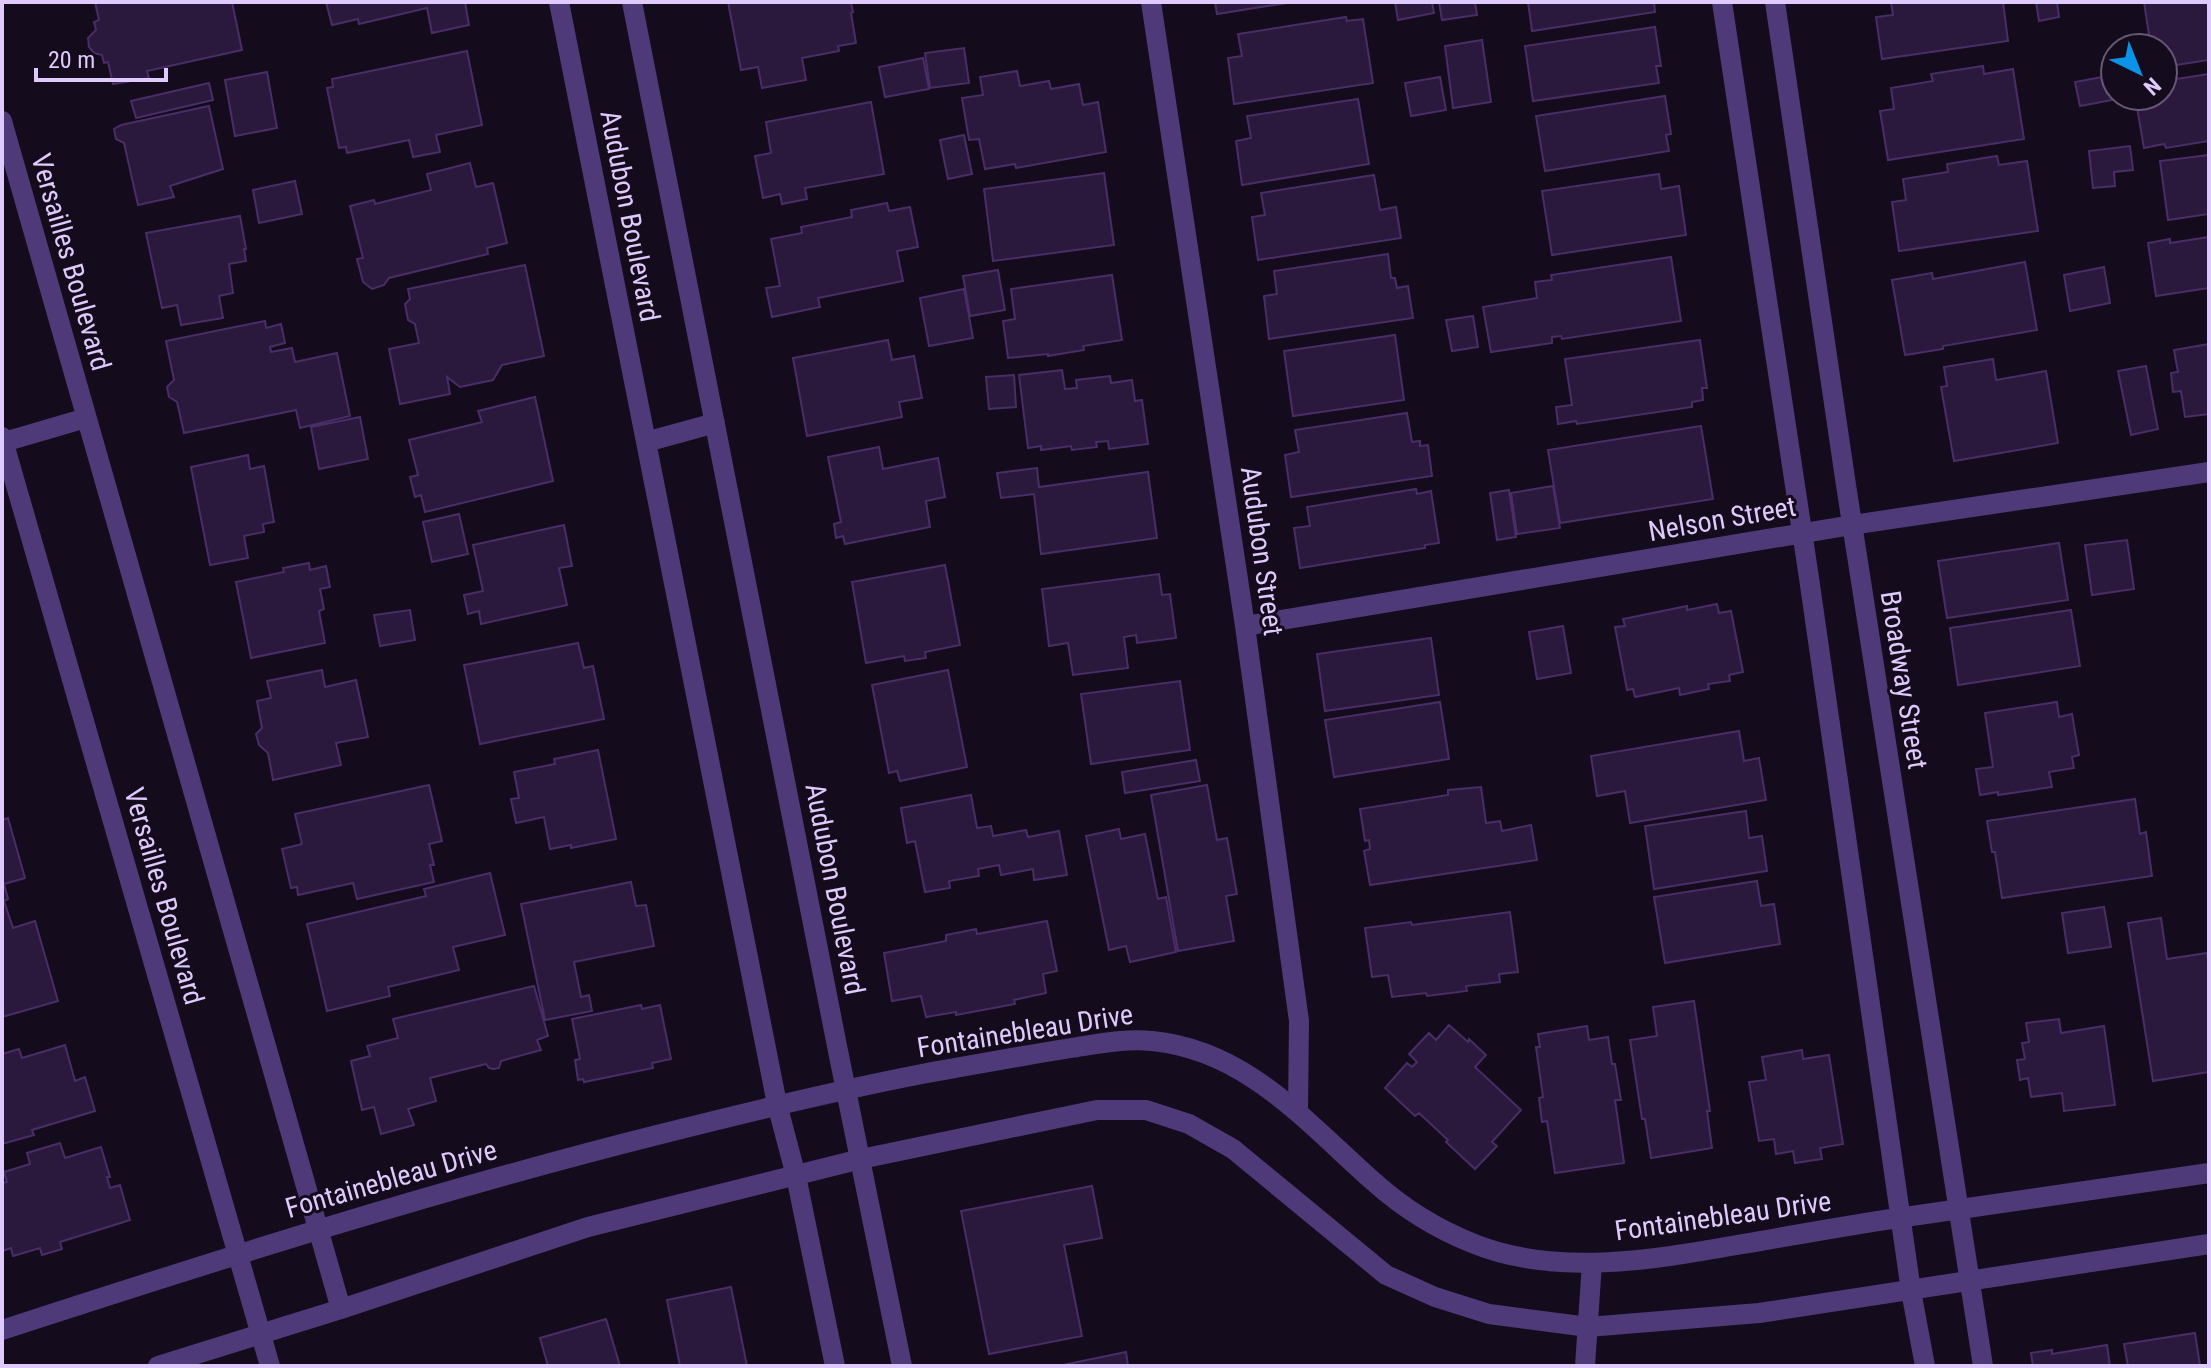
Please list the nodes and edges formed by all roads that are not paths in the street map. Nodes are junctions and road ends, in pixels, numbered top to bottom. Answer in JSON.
{"nodes":[{"id":1,"x":559,"y":2,"type":"edge"},
{"id":2,"x":632,"y":2,"type":"edge"},
{"id":3,"x":1151,"y":2,"type":"edge"},
{"id":4,"x":1722,"y":2,"type":"edge"},
{"id":5,"x":1775,"y":2,"type":"edge"},
{"id":6,"x":2,"y":121,"type":"edge"},
{"id":7,"x":86,"y":418,"type":"junction"},
{"id":8,"x":715,"y":423,"type":"junction"},
{"id":9,"x":3,"y":440,"type":"edge"},
{"id":10,"x":646,"y":442,"type":"junction"},
{"id":11,"x":2209,"y":472,"type":"edge"},
{"id":12,"x":1852,"y":525,"type":"junction"},
{"id":13,"x":1802,"y":533,"type":"junction"},
{"id":14,"x":1245,"y":626,"type":"junction"},
{"id":15,"x":846,"y":1089,"type":"junction"},
{"id":16,"x":777,"y":1104,"type":"junction"},
{"id":17,"x":1298,"y":1111,"type":"junction"},
{"id":18,"x":861,"y":1159,"type":"junction"},
{"id":19,"x":2209,"y":1173,"type":"edge"},
{"id":20,"x":796,"y":1176,"type":"junction"},
{"id":21,"x":1959,"y":1210,"type":"junction"},
{"id":22,"x":1901,"y":1218,"type":"junction"},
{"id":23,"x":318,"y":1229,"type":"junction"},
{"id":24,"x":2209,"y":1244,"type":"edge"},
{"id":25,"x":238,"y":1253,"type":"junction"},
{"id":26,"x":1592,"y":1263,"type":"junction"},
{"id":27,"x":1971,"y":1282,"type":"junction"},
{"id":28,"x":1911,"y":1291,"type":"junction"},
{"id":29,"x":341,"y":1309,"type":"junction"},
{"id":30,"x":1588,"y":1327,"type":"junction"},
{"id":31,"x":2,"y":1330,"type":"edge"},
{"id":32,"x":261,"y":1333,"type":"junction"},
{"id":33,"x":158,"y":1366,"type":"edge"},
{"id":34,"x":270,"y":1366,"type":"edge"},
{"id":35,"x":835,"y":1366,"type":"edge"},
{"id":36,"x":902,"y":1366,"type":"edge"},
{"id":37,"x":1585,"y":1366,"type":"edge"},
{"id":38,"x":1925,"y":1366,"type":"edge"},
{"id":39,"x":1983,"y":1366,"type":"edge"}],
"edges":[{"from":1,"to":10,"type":"street","name":"Audubon Boulevard"},
{"from":2,"to":8,"type":"street","name":"Audubon Boulevard"},
{"from":3,"to":14,"type":"street","name":"Audubon Street"},
{"from":4,"to":13,"type":"street"},
{"from":5,"to":12,"type":"street","name":"Broadway Street"},
{"from":6,"to":7,"type":"street","name":"Versailles Boulevard"},
{"from":7,"to":9,"type":"street","name":"Versailles Boulevard"},
{"from":7,"to":23,"type":"street","name":"Versailles Boulevard"},
{"from":8,"to":10,"type":"street"},
{"from":8,"to":15,"type":"street","name":"Audubon Boulevard"},
{"from":9,"to":25,"type":"street","name":"Versailles Boulevard"},
{"from":10,"to":16,"type":"street","name":"Audubon Boulevard"},
{"from":11,"to":12,"type":"street","name":"Nelson Street"},
{"from":12,"to":13,"type":"street","name":"Nelson Street"},
{"from":12,"to":21,"type":"street","name":"Broadway Street"},
{"from":13,"to":14,"type":"street","name":"Nelson Street"},
{"from":13,"to":22,"type":"street"},
{"from":14,"to":17,"type":"street","name":"Audubon Street"},
{"from":15,"to":16,"type":"street","name":"Fontainebleau Drive"},
{"from":15,"to":17,"type":"street","name":"Fontainebleau Drive"},
{"from":15,"to":18,"type":"street","name":"Audubon Boulevard"},
{"from":16,"to":20,"type":"street","name":"Audubon Boulevard"},
{"from":16,"to":23,"type":"street","name":"Fontainebleau Drive"},
{"from":17,"to":26,"type":"street","name":"Fontainebleau Drive"},
{"from":18,"to":20,"type":"street"},
{"from":18,"to":30,"type":"street"},
{"from":18,"to":36,"type":"street","name":"Audubon Boulevard"},
{"from":19,"to":21,"type":"street","name":"Fontainebleau Drive"},
{"from":20,"to":29,"type":"street"},
{"from":20,"to":35,"type":"street","name":"Audubon Boulevard"},
{"from":21,"to":22,"type":"street","name":"Fontainebleau Drive"},
{"from":21,"to":27,"type":"street","name":"Broadway Street"},
{"from":22,"to":26,"type":"street","name":"Fontainebleau Drive"},
{"from":22,"to":28,"type":"street"},
{"from":23,"to":25,"type":"street","name":"Fontainebleau Drive"},
{"from":23,"to":29,"type":"street","name":"Versailles Boulevard"},
{"from":24,"to":27,"type":"street"},
{"from":25,"to":31,"type":"street","name":"Fontainebleau Drive"},
{"from":25,"to":32,"type":"street","name":"Versailles Boulevard"},
{"from":26,"to":30,"type":"street"},
{"from":27,"to":28,"type":"street"},
{"from":27,"to":39,"type":"street","name":"Broadway Street"},
{"from":28,"to":30,"type":"street"},
{"from":28,"to":38,"type":"street"},
{"from":29,"to":32,"type":"street"},
{"from":30,"to":37,"type":"street"},
{"from":32,"to":33,"type":"street"},
{"from":32,"to":34,"type":"street","name":"Versailles Boulevard"}]}
